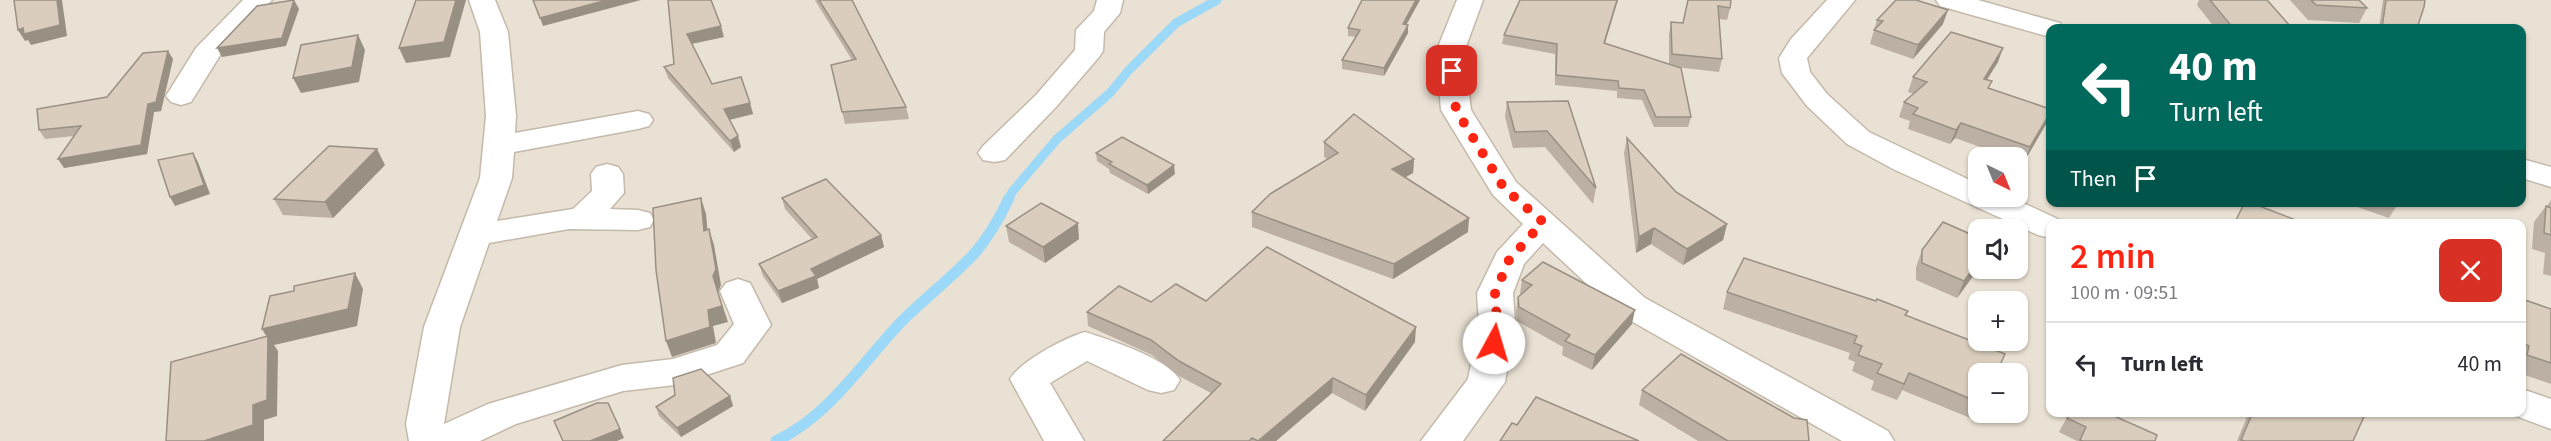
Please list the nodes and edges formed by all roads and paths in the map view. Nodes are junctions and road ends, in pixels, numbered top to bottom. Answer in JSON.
{"nodes":[{"id":1,"x":260,"y":0,"type":"edge"},
{"id":2,"x":482,"y":0,"type":"edge"},
{"id":3,"x":1110,"y":0,"type":"edge"},
{"id":4,"x":1470,"y":0,"type":"edge"},
{"id":5,"x":1842,"y":0,"type":"edge"},
{"id":6,"x":1949,"y":0,"type":"edge"},
{"id":7,"x":2038,"y":17,"type":"edge"},
{"id":8,"x":181,"y":96,"type":"dead end"},
{"id":9,"x":638,"y":120,"type":"dead end"},
{"id":10,"x":499,"y":145,"type":"junction"},
{"id":11,"x":994,"y":153,"type":"dead end"},
{"id":12,"x":2526,"y":169,"type":"edge"},
{"id":13,"x":607,"y":174,"type":"dead end"},
{"id":14,"x":2551,"y":177,"type":"edge"},
{"id":15,"x":1968,"y":191,"type":"edge"},
{"id":16,"x":2003,"y":207,"type":"edge"},
{"id":17,"x":582,"y":219,"type":"junction"},
{"id":18,"x":638,"y":220,"type":"dead end"},
{"id":19,"x":1543,"y":222,"type":"junction"},
{"id":20,"x":2046,"y":226,"type":"edge"},
{"id":21,"x":476,"y":235,"type":"junction"},
{"id":22,"x":738,"y":291,"type":"dead end"},
{"id":23,"x":1161,"y":380,"type":"dead end"},
{"id":24,"x":2526,"y":405,"type":"edge"},
{"id":25,"x":2551,"y":414,"type":"edge"},
{"id":26,"x":1854,"y":435,"type":"edge"},
{"id":27,"x":429,"y":441,"type":"edge"},
{"id":28,"x":444,"y":441,"type":"edge"},
{"id":29,"x":1064,"y":441,"type":"edge"},
{"id":30,"x":1441,"y":441,"type":"edge"}],
"edges":[{"from":1,"to":8,"type":"street"},
{"from":2,"to":10,"type":"street"},
{"from":3,"to":11,"type":"street"},
{"from":4,"to":19,"type":"street"},
{"from":5,"to":15,"type":"street"},
{"from":6,"to":7,"type":"street"},
{"from":9,"to":10,"type":"street"},
{"from":10,"to":21,"type":"street"},
{"from":12,"to":14,"type":"street"},
{"from":13,"to":17,"type":"street"},
{"from":16,"to":20,"type":"street"},
{"from":17,"to":18,"type":"street"},
{"from":17,"to":21,"type":"street"},
{"from":19,"to":26,"type":"street"},
{"from":19,"to":30,"type":"street"},
{"from":21,"to":27,"type":"street"},
{"from":22,"to":28,"type":"street"},
{"from":23,"to":29,"type":"street"},
{"from":24,"to":25,"type":"street"}]}
